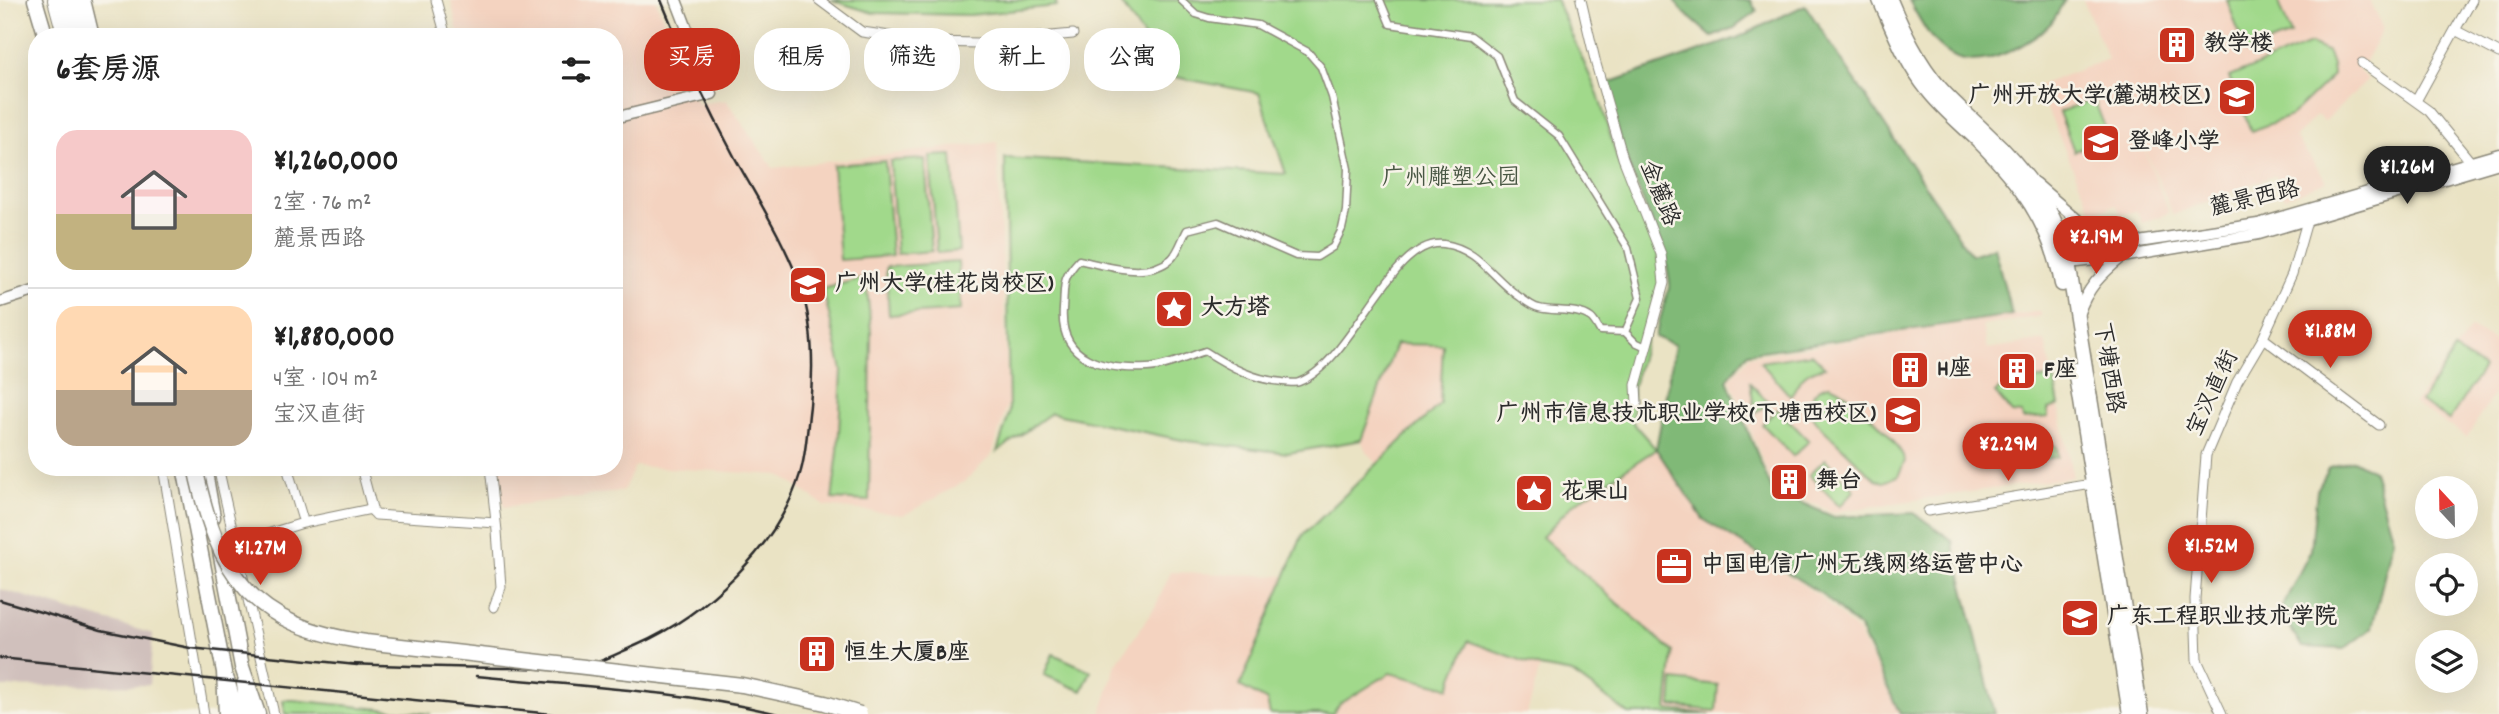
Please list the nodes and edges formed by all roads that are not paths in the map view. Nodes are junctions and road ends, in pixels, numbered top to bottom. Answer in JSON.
{"nodes":[{"id":1,"x":35,"y":0,"type":"edge"},
{"id":2,"x":56,"y":0,"type":"edge"},
{"id":3,"x":69,"y":0,"type":"edge"},
{"id":4,"x":83,"y":0,"type":"edge"},
{"id":5,"x":436,"y":0,"type":"edge"},
{"id":6,"x":676,"y":0,"type":"edge"},
{"id":7,"x":819,"y":0,"type":"edge"},
{"id":8,"x":1181,"y":0,"type":"edge"},
{"id":9,"x":1380,"y":0,"type":"edge"},
{"id":10,"x":1581,"y":0,"type":"edge"},
{"id":11,"x":1880,"y":0,"type":"edge"},
{"id":12,"x":1890,"y":0,"type":"edge"},
{"id":13,"x":2472,"y":0,"type":"edge"},
{"id":14,"x":43,"y":28,"type":"edge"},
{"id":15,"x":64,"y":28,"type":"edge"},
{"id":16,"x":76,"y":28,"type":"edge"},
{"id":17,"x":90,"y":28,"type":"edge"},
{"id":18,"x":444,"y":28,"type":"edge"},
{"id":19,"x":2455,"y":30,"type":"junction"},
{"id":20,"x":1073,"y":34,"type":"dead end"},
{"id":21,"x":2499,"y":53,"type":"edge"},
{"id":22,"x":2362,"y":63,"type":"dead end"},
{"id":23,"x":2416,"y":101,"type":"junction"},
{"id":24,"x":623,"y":116,"type":"edge"},
{"id":25,"x":2499,"y":154,"type":"edge"},
{"id":26,"x":2470,"y":161,"type":"junction"},
{"id":27,"x":2499,"y":163,"type":"edge"},
{"id":28,"x":2022,"y":172,"type":"junction"},
{"id":29,"x":2307,"y":221,"type":"junction"},
{"id":30,"x":2124,"y":244,"type":"junction"},
{"id":31,"x":2123,"y":257,"type":"junction"},
{"id":32,"x":2064,"y":259,"type":"junction"},
{"id":33,"x":28,"y":293,"type":"edge"},
{"id":34,"x":0,"y":302,"type":"edge"},
{"id":35,"x":2077,"y":317,"type":"junction"},
{"id":36,"x":1625,"y":332,"type":"junction"},
{"id":37,"x":2263,"y":338,"type":"junction"},
{"id":38,"x":1646,"y":347,"type":"junction"},
{"id":39,"x":1637,"y":404,"type":"dead end"},
{"id":40,"x":2379,"y":425,"type":"dead end"},
{"id":41,"x":164,"y":476,"type":"edge"},
{"id":42,"x":186,"y":476,"type":"edge"},
{"id":43,"x":197,"y":476,"type":"edge"},
{"id":44,"x":206,"y":476,"type":"edge"},
{"id":45,"x":220,"y":476,"type":"edge"},
{"id":46,"x":291,"y":476,"type":"edge"},
{"id":47,"x":363,"y":476,"type":"edge"},
{"id":48,"x":490,"y":476,"type":"edge"},
{"id":49,"x":2092,"y":484,"type":"junction"},
{"id":50,"x":1928,"y":511,"type":"dead end"},
{"id":51,"x":373,"y":512,"type":"junction"},
{"id":52,"x":302,"y":517,"type":"dead end"},
{"id":53,"x":496,"y":523,"type":"junction"},
{"id":54,"x":235,"y":544,"type":"junction"},
{"id":55,"x":494,"y":607,"type":"dead end"},
{"id":56,"x":242,"y":667,"type":"junction"},
{"id":57,"x":224,"y":672,"type":"junction"},
{"id":58,"x":204,"y":714,"type":"edge"},
{"id":59,"x":226,"y":714,"type":"edge"},
{"id":60,"x":237,"y":714,"type":"edge"},
{"id":61,"x":248,"y":714,"type":"edge"},
{"id":62,"x":258,"y":714,"type":"edge"},
{"id":63,"x":274,"y":714,"type":"edge"},
{"id":64,"x":860,"y":714,"type":"edge"},
{"id":65,"x":2130,"y":714,"type":"edge"},
{"id":66,"x":2141,"y":714,"type":"edge"},
{"id":67,"x":2222,"y":714,"type":"edge"}],
"edges":[{"from":1,"to":14,"type":"main road"},
{"from":2,"to":15,"type":"highway"},
{"from":3,"to":16,"type":"main road"},
{"from":4,"to":17,"type":"main road"},
{"from":5,"to":18,"type":"street"},
{"from":6,"to":24,"type":"street"},
{"from":7,"to":20,"type":"street"},
{"from":8,"to":36,"type":"street"},
{"from":9,"to":36,"type":"street"},
{"from":10,"to":38,"type":"street","name":"金麓路"},
{"from":11,"to":32,"type":"main road","name":"下塘西路"},
{"from":12,"to":28,"type":"main road","name":"下塘西路"},
{"from":13,"to":19,"type":"street"},
{"from":19,"to":21,"type":"street"},
{"from":19,"to":23,"type":"street"},
{"from":22,"to":23,"type":"street"},
{"from":23,"to":26,"type":"street"},
{"from":25,"to":26,"type":"street","name":"麓景西路"},
{"from":26,"to":30,"type":"street","name":"麓景西路"},
{"from":27,"to":29,"type":"street","name":"麓景西路"},
{"from":28,"to":30,"type":"street"},
{"from":28,"to":32,"type":"main road","name":"下塘西路"},
{"from":29,"to":31,"type":"street","name":"麓景西路"},
{"from":29,"to":37,"type":"street","name":"宝汉直街"},
{"from":30,"to":32,"type":"street","name":"麓景西路"},
{"from":31,"to":32,"type":"street","name":"麓景西路"},
{"from":31,"to":35,"type":"street"},
{"from":32,"to":35,"type":"main road","name":"下塘西路"},
{"from":32,"to":49,"type":"main road","name":"下塘西路"},
{"from":33,"to":34,"type":"street"},
{"from":35,"to":66,"type":"main road","name":"下塘西路"},
{"from":36,"to":38,"type":"street"},
{"from":37,"to":40,"type":"street"},
{"from":37,"to":67,"type":"street","name":"宝汉直街"},
{"from":38,"to":39,"type":"street","name":"金麓路"},
{"from":41,"to":58,"type":"street"},
{"from":42,"to":57,"type":"main road"},
{"from":43,"to":64,"type":"main road","bridge":true},
{"from":44,"to":56,"type":"main road"},
{"from":45,"to":54,"type":"street"},
{"from":46,"to":52,"type":"street"},
{"from":47,"to":51,"type":"street"},
{"from":48,"to":53,"type":"street"},
{"from":49,"to":50,"type":"street"},
{"from":49,"to":65,"type":"main road","name":"下塘西路"},
{"from":51,"to":53,"type":"street"},
{"from":51,"to":54,"type":"street"},
{"from":53,"to":55,"type":"street"},
{"from":54,"to":63,"type":"street"},
{"from":56,"to":61,"type":"main road"},
{"from":56,"to":62,"type":"main road"},
{"from":57,"to":59,"type":"main road"},
{"from":57,"to":60,"type":"main road"}]}
